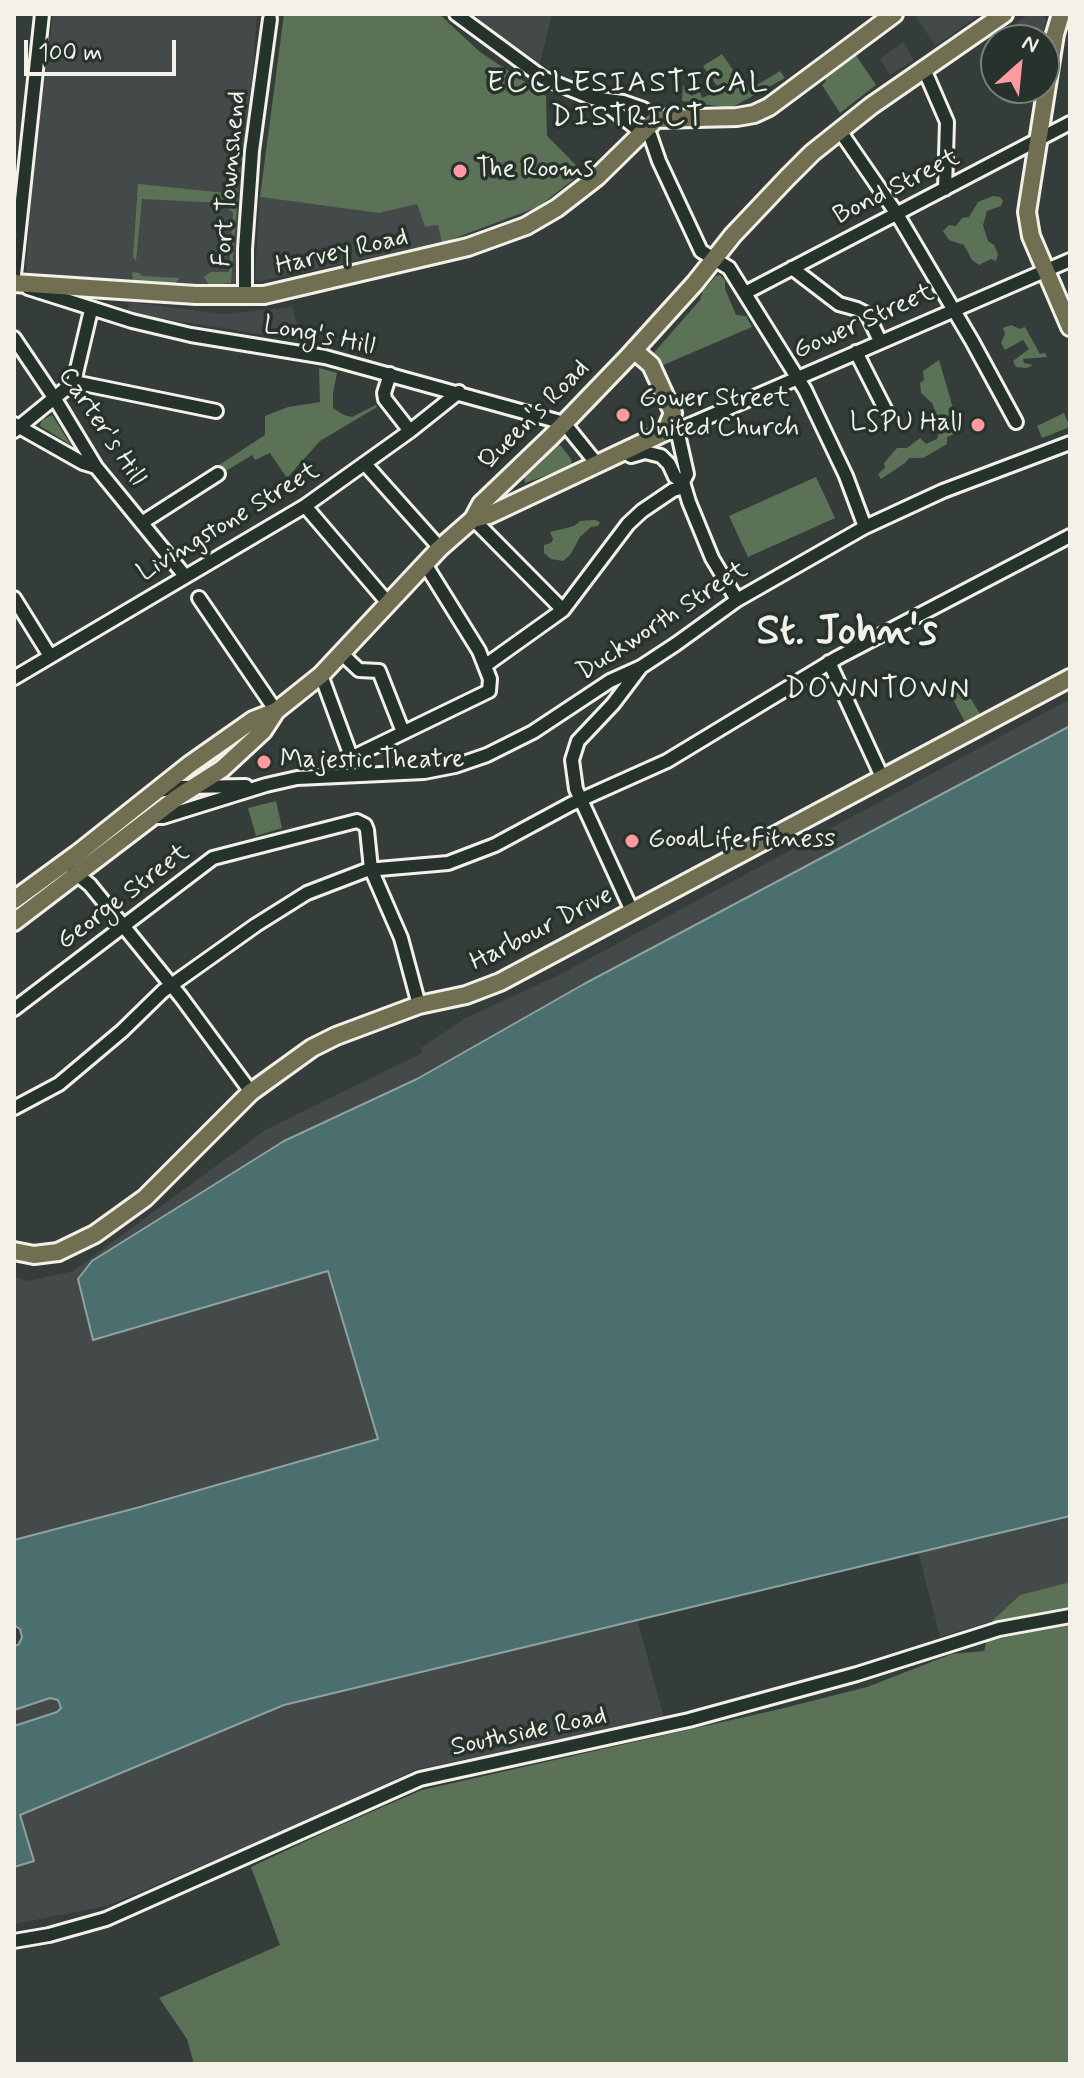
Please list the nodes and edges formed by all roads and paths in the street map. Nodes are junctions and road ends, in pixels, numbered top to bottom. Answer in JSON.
{"nodes":[{"id":1,"x":42,"y":14,"type":"edge"},
{"id":2,"x":456,"y":14,"type":"edge"},
{"id":3,"x":894,"y":14,"type":"edge"},
{"id":4,"x":1004,"y":14,"type":"edge"},
{"id":5,"x":270,"y":19,"type":"dead end"},
{"id":6,"x":924,"y":69,"type":"junction"},
{"id":7,"x":602,"y":101,"type":"junction"},
{"id":8,"x":1044,"y":104,"type":"edge"},
{"id":9,"x":656,"y":119,"type":"junction"},
{"id":10,"x":1070,"y":123,"type":"edge"},
{"id":11,"x":840,"y":131,"type":"junction"},
{"id":12,"x":641,"y":132,"type":"junction"},
{"id":13,"x":1039,"y":139,"type":"junction"},
{"id":14,"x":945,"y":189,"type":"junction"},
{"id":15,"x":897,"y":214,"type":"junction"},
{"id":16,"x":713,"y":259,"type":"junction"},
{"id":17,"x":1070,"y":260,"type":"edge"},
{"id":18,"x":792,"y":268,"type":"junction"},
{"id":19,"x":1044,"y":270,"type":"junction"},
{"id":20,"x":14,"y":275,"type":"edge"},
{"id":21,"x":14,"y":283,"type":"edge"},
{"id":22,"x":745,"y":293,"type":"junction"},
{"id":23,"x":245,"y":296,"type":"junction"},
{"id":24,"x":91,"y":310,"type":"junction"},
{"id":25,"x":954,"y":310,"type":"junction"},
{"id":26,"x":1070,"y":327,"type":"edge"},
{"id":27,"x":14,"y":338,"type":"edge"},
{"id":28,"x":880,"y":341,"type":"junction"},
{"id":29,"x":634,"y":350,"type":"junction"},
{"id":30,"x":856,"y":352,"type":"junction"},
{"id":31,"x":390,"y":374,"type":"junction"},
{"id":32,"x":797,"y":378,"type":"junction"},
{"id":33,"x":74,"y":382,"type":"junction"},
{"id":34,"x":459,"y":392,"type":"junction"},
{"id":35,"x":55,"y":399,"type":"junction"},
{"id":36,"x":216,"y":411,"type":"dead end"},
{"id":37,"x":886,"y":411,"type":"dead end"},
{"id":38,"x":675,"y":421,"type":"junction"},
{"id":39,"x":1016,"y":422,"type":"dead end"},
{"id":40,"x":564,"y":423,"type":"junction"},
{"id":41,"x":16,"y":427,"type":"edge"},
{"id":42,"x":410,"y":431,"type":"junction"},
{"id":43,"x":1070,"y":443,"type":"edge"},
{"id":44,"x":624,"y":452,"type":"junction"},
{"id":45,"x":365,"y":464,"type":"junction"},
{"id":46,"x":597,"y":464,"type":"junction"},
{"id":47,"x":96,"y":467,"type":"junction"},
{"id":48,"x":514,"y":472,"type":"junction"},
{"id":49,"x":218,"y":474,"type":"dead end"},
{"id":50,"x":684,"y":484,"type":"junction"},
{"id":51,"x":532,"y":495,"type":"junction"},
{"id":52,"x":305,"y":506,"type":"junction"},
{"id":53,"x":473,"y":519,"type":"junction"},
{"id":54,"x":143,"y":522,"type":"junction"},
{"id":55,"x":865,"y":527,"type":"junction"},
{"id":56,"x":1070,"y":536,"type":"edge"},
{"id":57,"x":440,"y":548,"type":"junction"},
{"id":58,"x":425,"y":564,"type":"junction"},
{"id":59,"x":185,"y":576,"type":"junction"},
{"id":60,"x":14,"y":598,"type":"edge"},
{"id":61,"x":199,"y":598,"type":"dead end"},
{"id":62,"x":737,"y":600,"type":"junction"},
{"id":63,"x":388,"y":603,"type":"junction"},
{"id":64,"x":563,"y":610,"type":"junction"},
{"id":65,"x":342,"y":654,"type":"junction"},
{"id":66,"x":50,"y":656,"type":"junction"},
{"id":67,"x":829,"y":662,"type":"junction"},
{"id":68,"x":486,"y":665,"type":"junction"},
{"id":69,"x":641,"y":667,"type":"junction"},
{"id":70,"x":321,"y":675,"type":"junction"},
{"id":71,"x":14,"y":678,"type":"edge"},
{"id":72,"x":1070,"y":678,"type":"edge"},
{"id":73,"x":276,"y":711,"type":"junction"},
{"id":74,"x":403,"y":732,"type":"junction"},
{"id":75,"x":353,"y":757,"type":"junction"},
{"id":76,"x":353,"y":774,"type":"junction"},
{"id":77,"x":882,"y":777,"type":"junction"},
{"id":78,"x":266,"y":785,"type":"junction"},
{"id":79,"x":192,"y":788,"type":"junction"},
{"id":80,"x":158,"y":791,"type":"junction"},
{"id":81,"x":581,"y":800,"type":"junction"},
{"id":82,"x":152,"y":817,"type":"junction"},
{"id":83,"x":64,"y":863,"type":"junction"},
{"id":84,"x":371,"y":869,"type":"junction"},
{"id":85,"x":79,"y":875,"type":"junction"},
{"id":86,"x":14,"y":900,"type":"edge"},
{"id":87,"x":632,"y":911,"type":"junction"},
{"id":88,"x":14,"y":922,"type":"edge"},
{"id":89,"x":123,"y":927,"type":"junction"},
{"id":90,"x":171,"y":985,"type":"junction"},
{"id":91,"x":419,"y":1005,"type":"junction"},
{"id":92,"x":14,"y":1009,"type":"edge"},
{"id":93,"x":251,"y":1092,"type":"junction"},
{"id":94,"x":14,"y":1108,"type":"edge"},
{"id":95,"x":14,"y":1251,"type":"edge"},
{"id":96,"x":1070,"y":1616,"type":"edge"},
{"id":97,"x":14,"y":1941,"type":"edge"}],
"edges":[{"from":1,"to":20,"type":"street"},
{"from":2,"to":7,"type":"street"},
{"from":3,"to":9,"type":"main road"},
{"from":4,"to":6,"type":"main road","name":"Queen's Road"},
{"from":5,"to":23,"type":"street","name":"Fort Townshend"},
{"from":6,"to":11,"type":"main road","name":"Queen's Road"},
{"from":6,"to":14,"type":"street"},
{"from":7,"to":9,"type":"street"},
{"from":7,"to":12,"type":"street"},
{"from":8,"to":13,"type":"main road"},
{"from":9,"to":12,"type":"main road","name":"Harvey Road"},
{"from":10,"to":13,"type":"street","name":"Bond Street"},
{"from":11,"to":15,"type":"street"},
{"from":11,"to":16,"type":"main road","name":"Queen's Road"},
{"from":12,"to":16,"type":"street"},
{"from":12,"to":23,"type":"main road","name":"Harvey Road"},
{"from":13,"to":14,"type":"street","name":"Bond Street"},
{"from":13,"to":19,"type":"main road"},
{"from":14,"to":15,"type":"street","name":"Bond Street"},
{"from":15,"to":18,"type":"street","name":"Bond Street"},
{"from":15,"to":25,"type":"street"},
{"from":16,"to":22,"type":"street"},
{"from":16,"to":29,"type":"main road","name":"Queen's Road"},
{"from":17,"to":19,"type":"street","name":"Gower Street"},
{"from":18,"to":22,"type":"street","name":"Bond Street"},
{"from":18,"to":28,"type":"street"},
{"from":19,"to":25,"type":"street","name":"Gower Street"},
{"from":19,"to":26,"type":"main road"},
{"from":21,"to":23,"type":"main road","name":"Harvey Road"},
{"from":21,"to":24,"type":"street","name":"Long's Hill"},
{"from":22,"to":32,"type":"street"},
{"from":24,"to":31,"type":"street","name":"Long's Hill"},
{"from":24,"to":33,"type":"street"},
{"from":25,"to":28,"type":"street","name":"Gower Street"},
{"from":25,"to":39,"type":"street"},
{"from":27,"to":35,"type":"street","name":"Carter's Hill"},
{"from":28,"to":30,"type":"street","name":"Gower Street"},
{"from":29,"to":38,"type":"main road"},
{"from":29,"to":40,"type":"main road","name":"Queen's Road"},
{"from":30,"to":32,"type":"street","name":"Gower Street"},
{"from":30,"to":37,"type":"street"},
{"from":31,"to":34,"type":"street","name":"Long's Hill"},
{"from":31,"to":42,"type":"street"},
{"from":32,"to":38,"type":"street","name":"Gower Street"},
{"from":32,"to":55,"type":"street"},
{"from":33,"to":35,"type":"street"},
{"from":33,"to":36,"type":"street"},
{"from":34,"to":40,"type":"street","name":"Long's Hill"},
{"from":34,"to":42,"type":"street","name":"Livingstone Street"},
{"from":35,"to":41,"type":"street"},
{"from":35,"to":47,"type":"street","name":"Carter's Hill"},
{"from":38,"to":44,"type":"main road","name":"Gower Street"},
{"from":38,"to":50,"type":"street"},
{"from":40,"to":46,"type":"street"},
{"from":40,"to":48,"type":"main road","name":"Queen's Road"},
{"from":41,"to":47,"type":"street"},
{"from":42,"to":45,"type":"street","name":"Livingstone Street"},
{"from":43,"to":55,"type":"street","name":"Duckworth Street"},
{"from":44,"to":46,"type":"main road","name":"Gower Street"},
{"from":44,"to":50,"type":"street"},
{"from":45,"to":52,"type":"street","name":"Livingstone Street"},
{"from":45,"to":57,"type":"street"},
{"from":46,"to":51,"type":"main road","name":"Gower Street"},
{"from":47,"to":54,"type":"street","name":"Carter's Hill"},
{"from":48,"to":51,"type":"main road"},
{"from":48,"to":53,"type":"main road","name":"Queen's Road"},
{"from":49,"to":54,"type":"street"},
{"from":50,"to":62,"type":"street"},
{"from":50,"to":64,"type":"street"},
{"from":51,"to":53,"type":"main road","name":"Gower Street"},
{"from":52,"to":59,"type":"street","name":"Livingstone Street"},
{"from":52,"to":63,"type":"street"},
{"from":53,"to":57,"type":"main road"},
{"from":53,"to":64,"type":"street"},
{"from":54,"to":59,"type":"street","name":"Carter's Hill"},
{"from":55,"to":62,"type":"street","name":"Duckworth Street"},
{"from":56,"to":67,"type":"street"},
{"from":57,"to":58,"type":"main road"},
{"from":58,"to":63,"type":"main road"},
{"from":58,"to":68,"type":"street"},
{"from":59,"to":66,"type":"street","name":"Livingstone Street"},
{"from":60,"to":66,"type":"street"},
{"from":61,"to":73,"type":"street"},
{"from":62,"to":69,"type":"street","name":"Duckworth Street"},
{"from":63,"to":65,"type":"main road"},
{"from":64,"to":68,"type":"street"},
{"from":65,"to":70,"type":"main road"},
{"from":65,"to":74,"type":"street"},
{"from":66,"to":71,"type":"street","name":"Livingstone Street"},
{"from":67,"to":77,"type":"street"},
{"from":67,"to":81,"type":"street"},
{"from":68,"to":74,"type":"street"},
{"from":69,"to":76,"type":"street","name":"Duckworth Street"},
{"from":69,"to":81,"type":"street"},
{"from":70,"to":73,"type":"main road"},
{"from":70,"to":75,"type":"street"},
{"from":72,"to":77,"type":"main road","name":"Harbour Drive"},
{"from":73,"to":79,"type":"main road"},
{"from":73,"to":80,"type":"main road"},
{"from":74,"to":75,"type":"street"},
{"from":75,"to":76,"type":"street"},
{"from":76,"to":78,"type":"street","name":"Duckworth Street"},
{"from":77,"to":87,"type":"main road","name":"Harbour Drive"},
{"from":78,"to":79,"type":"street","name":"Duckworth Street"},
{"from":78,"to":82,"type":"street","name":"Duckworth Street"},
{"from":79,"to":80,"type":"street","name":"Duckworth Street"},
{"from":79,"to":82,"type":"main road"},
{"from":80,"to":83,"type":"main road"},
{"from":81,"to":84,"type":"street"},
{"from":81,"to":87,"type":"street"},
{"from":82,"to":85,"type":"main road"},
{"from":83,"to":85,"type":"street"},
{"from":83,"to":86,"type":"main road"},
{"from":84,"to":89,"type":"street","name":"George Street"},
{"from":84,"to":90,"type":"street"},
{"from":84,"to":91,"type":"street"},
{"from":85,"to":88,"type":"main road"},
{"from":85,"to":89,"type":"street"},
{"from":87,"to":91,"type":"main road","name":"Harbour Drive"},
{"from":89,"to":90,"type":"street"},
{"from":89,"to":92,"type":"street","name":"George Street"},
{"from":90,"to":93,"type":"street"},
{"from":90,"to":94,"type":"street"},
{"from":91,"to":93,"type":"main road","name":"Harbour Drive"},
{"from":93,"to":95,"type":"main road","name":"Harbour Drive"},
{"from":96,"to":97,"type":"street","name":"Southside Road"}]}
